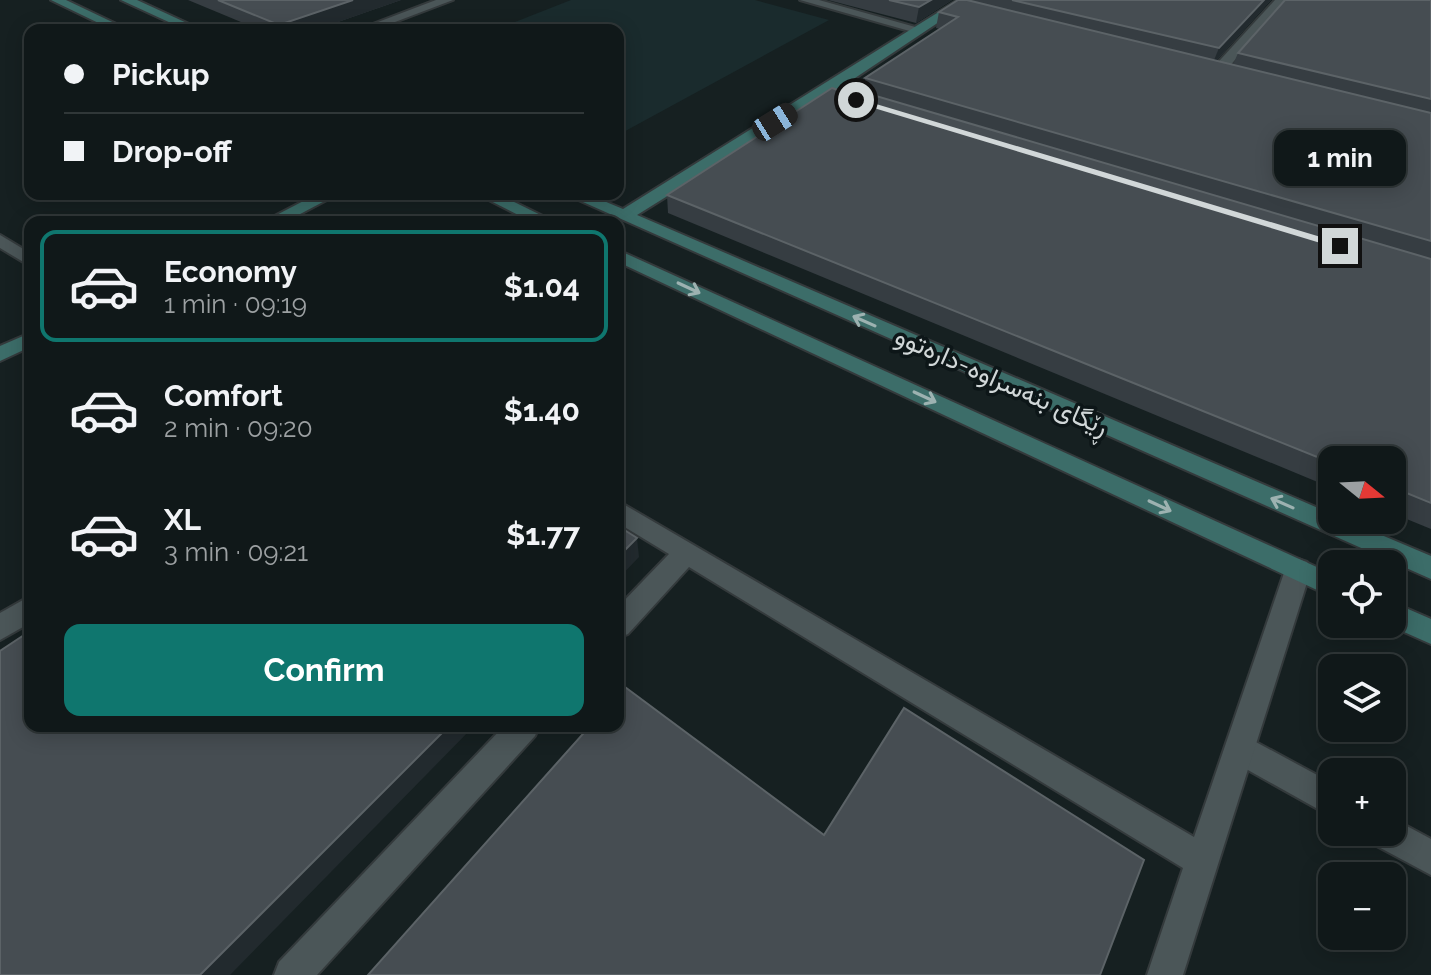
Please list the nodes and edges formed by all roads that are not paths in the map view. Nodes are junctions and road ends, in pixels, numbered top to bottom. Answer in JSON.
{"nodes":[{"id":1,"x":57,"y":0,"type":"edge"},
{"id":2,"x":127,"y":0,"type":"edge"},
{"id":3,"x":447,"y":0,"type":"edge"},
{"id":4,"x":806,"y":0,"type":"edge"},
{"id":5,"x":1281,"y":0,"type":"edge"},
{"id":6,"x":962,"y":7,"type":"edge"},
{"id":7,"x":110,"y":24,"type":"edge"},
{"id":8,"x":182,"y":24,"type":"edge"},
{"id":9,"x":380,"y":24,"type":"edge"},
{"id":10,"x":920,"y":30,"type":"junction"},
{"id":11,"x":1200,"y":69,"type":"edge"},
{"id":12,"x":1216,"y":73,"type":"junction"},
{"id":13,"x":1231,"y":77,"type":"edge"},
{"id":14,"x":318,"y":200,"type":"edge"},
{"id":15,"x":498,"y":200,"type":"edge"},
{"id":16,"x":587,"y":200,"type":"edge"},
{"id":17,"x":284,"y":216,"type":"edge"},
{"id":18,"x":533,"y":216,"type":"edge"},
{"id":19,"x":624,"y":216,"type":"junction"},
{"id":20,"x":0,"y":240,"type":"edge"},
{"id":21,"x":24,"y":257,"type":"edge"},
{"id":22,"x":624,"y":258,"type":"edge"},
{"id":23,"x":24,"y":342,"type":"edge"},
{"id":24,"x":0,"y":354,"type":"edge"},
{"id":25,"x":624,"y":515,"type":"edge"},
{"id":26,"x":687,"y":552,"type":"junction"},
{"id":27,"x":1431,"y":568,"type":"edge"},
{"id":28,"x":1298,"y":570,"type":"junction"},
{"id":29,"x":1318,"y":579,"type":"edge"},
{"id":30,"x":24,"y":612,"type":"edge"},
{"id":31,"x":624,"y":620,"type":"edge"},
{"id":32,"x":1406,"y":620,"type":"edge"},
{"id":33,"x":0,"y":628,"type":"edge"},
{"id":34,"x":1431,"y":632,"type":"edge"},
{"id":35,"x":518,"y":732,"type":"edge"},
{"id":36,"x":1241,"y":749,"type":"junction"},
{"id":37,"x":1318,"y":793,"type":"edge"},
{"id":38,"x":1406,"y":844,"type":"edge"},
{"id":39,"x":1431,"y":858,"type":"edge"},
{"id":40,"x":1203,"y":861,"type":"junction"},
{"id":41,"x":292,"y":975,"type":"edge"},
{"id":42,"x":1165,"y":975,"type":"edge"}],
"edges":[{"from":1,"to":7,"type":"street"},
{"from":2,"to":8,"type":"street"},
{"from":3,"to":9,"type":"street"},
{"from":4,"to":10,"type":"street"},
{"from":5,"to":12,"type":"street"},
{"from":6,"to":10,"type":"street"},
{"from":10,"to":19,"type":"street"},
{"from":11,"to":12,"type":"street"},
{"from":12,"to":13,"type":"street"},
{"from":14,"to":17,"type":"street"},
{"from":15,"to":18,"type":"street"},
{"from":16,"to":19,"type":"street","name":"ڕێگای بنەسراوە-دارەتوو"},
{"from":27,"to":19,"type":"street","name":"ڕێگای بنەسراوە-دارەتوو","one_way":true},
{"from":20,"to":21,"type":"street"},
{"from":22,"to":28,"type":"street","name":"ڕێگای بنەسراوە-دارەتوو","one_way":true},
{"from":23,"to":24,"type":"street"},
{"from":25,"to":26,"type":"street"},
{"from":26,"to":31,"type":"street"},
{"from":26,"to":40,"type":"street"},
{"from":28,"to":29,"type":"street","name":"ڕێگای بنەسراوە-دارەتوو"},
{"from":28,"to":36,"type":"street"},
{"from":30,"to":33,"type":"street"},
{"from":32,"to":34,"type":"street"},
{"from":35,"to":41,"type":"street"},
{"from":36,"to":37,"type":"street"},
{"from":36,"to":40,"type":"street"},
{"from":38,"to":39,"type":"street"},
{"from":40,"to":42,"type":"street"}]}
